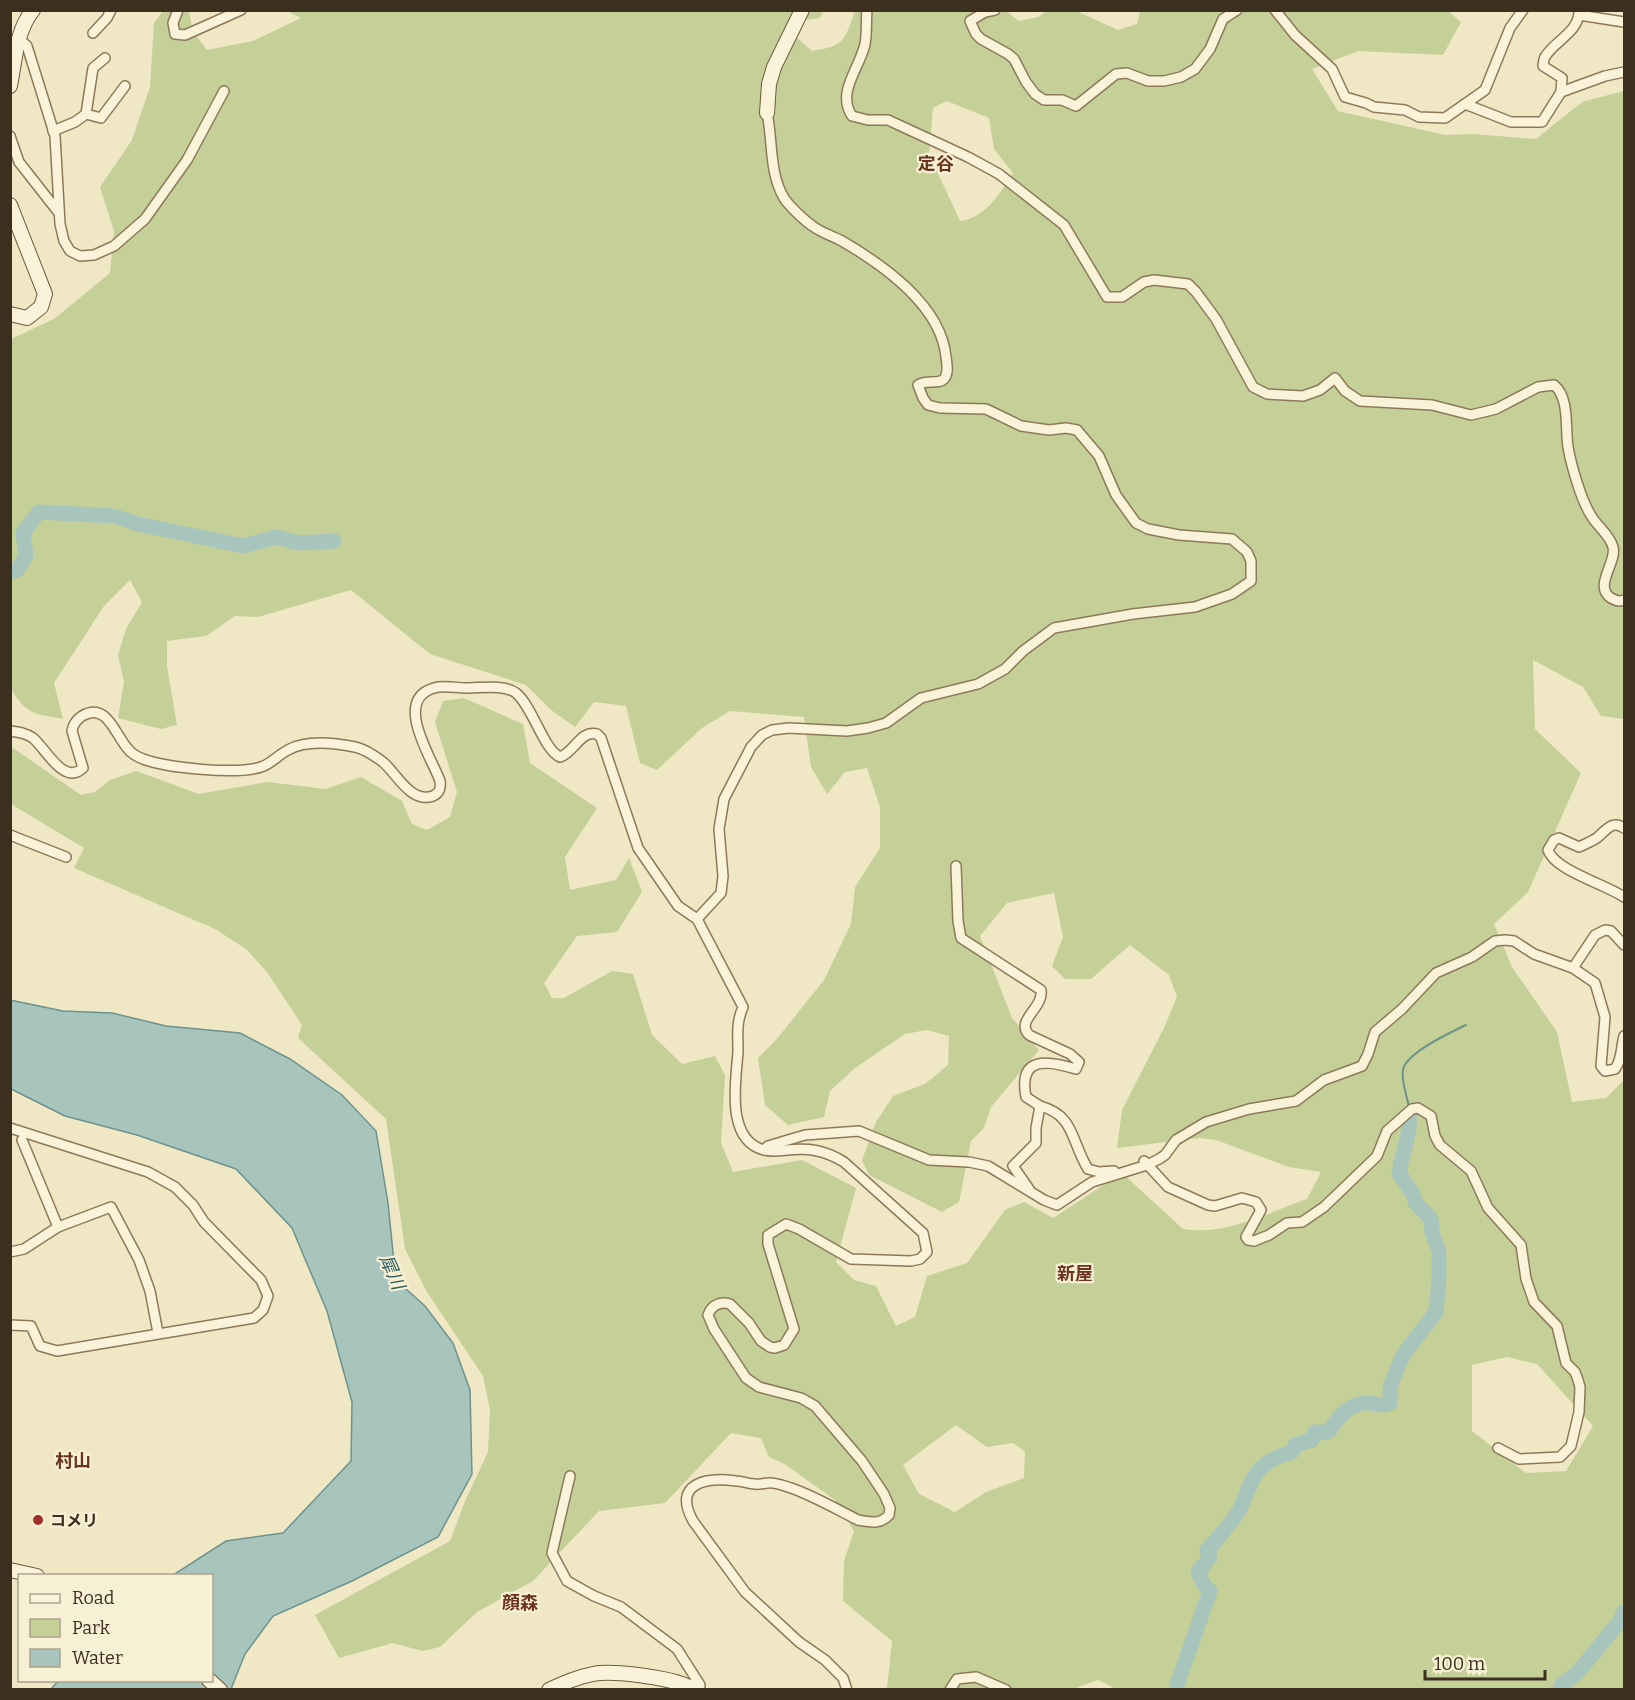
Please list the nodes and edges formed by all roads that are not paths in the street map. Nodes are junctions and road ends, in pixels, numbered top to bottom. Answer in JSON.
{"nodes":[{"id":1,"x":33,"y":10,"type":"edge"},
{"id":2,"x":111,"y":10,"type":"edge"},
{"id":3,"x":178,"y":10,"type":"edge"},
{"id":4,"x":241,"y":10,"type":"edge"},
{"id":5,"x":802,"y":10,"type":"edge"},
{"id":6,"x":867,"y":10,"type":"edge"},
{"id":7,"x":995,"y":10,"type":"edge"},
{"id":8,"x":1237,"y":10,"type":"edge"},
{"id":9,"x":1275,"y":10,"type":"edge"},
{"id":10,"x":1523,"y":10,"type":"edge"},
{"id":11,"x":1579,"y":13,"type":"edge"},
{"id":12,"x":1624,"y":22,"type":"edge"},
{"id":13,"x":93,"y":33,"type":"dead end"},
{"id":14,"x":18,"y":39,"type":"junction"},
{"id":15,"x":105,"y":58,"type":"dead end"},
{"id":16,"x":1624,"y":72,"type":"edge"},
{"id":17,"x":10,"y":86,"type":"edge"},
{"id":18,"x":125,"y":86,"type":"dead end"},
{"id":19,"x":224,"y":91,"type":"dead end"},
{"id":20,"x":1561,"y":92,"type":"junction"},
{"id":21,"x":1465,"y":104,"type":"junction"},
{"id":22,"x":86,"y":114,"type":"junction"},
{"id":23,"x":767,"y":114,"type":"joint"},
{"id":24,"x":53,"y":131,"type":"junction"},
{"id":25,"x":10,"y":136,"type":"edge"},
{"id":26,"x":11,"y":207,"type":"edge"},
{"id":27,"x":59,"y":213,"type":"junction"},
{"id":28,"x":10,"y":314,"type":"edge"},
{"id":29,"x":1624,"y":600,"type":"edge"},
{"id":30,"x":10,"y":732,"type":"edge"},
{"id":31,"x":1624,"y":828,"type":"edge"},
{"id":32,"x":10,"y":835,"type":"edge"},
{"id":33,"x":66,"y":857,"type":"dead end"},
{"id":34,"x":956,"y":866,"type":"dead end"},
{"id":35,"x":1624,"y":897,"type":"edge"},
{"id":36,"x":696,"y":919,"type":"junction"},
{"id":37,"x":1624,"y":945,"type":"edge"},
{"id":38,"x":1573,"y":968,"type":"junction"},
{"id":39,"x":1624,"y":1036,"type":"edge"},
{"id":40,"x":1040,"y":1106,"type":"junction"},
{"id":41,"x":10,"y":1128,"type":"edge"},
{"id":42,"x":22,"y":1140,"type":"dead end"},
{"id":43,"x":765,"y":1150,"type":"junction"},
{"id":44,"x":1147,"y":1165,"type":"junction"},
{"id":45,"x":1030,"y":1191,"type":"junction"},
{"id":46,"x":58,"y":1227,"type":"junction"},
{"id":47,"x":10,"y":1252,"type":"edge"},
{"id":48,"x":10,"y":1325,"type":"edge"},
{"id":49,"x":158,"y":1333,"type":"junction"},
{"id":50,"x":1498,"y":1448,"type":"dead end"},
{"id":51,"x":570,"y":1476,"type":"dead end"},
{"id":52,"x":10,"y":1570,"type":"edge"},
{"id":53,"x":32,"y":1574,"type":"edge"},
{"id":54,"x":549,"y":1689,"type":"edge"},
{"id":55,"x":694,"y":1689,"type":"edge"},
{"id":56,"x":699,"y":1689,"type":"edge"},
{"id":57,"x":847,"y":1689,"type":"edge"},
{"id":58,"x":950,"y":1689,"type":"edge"},
{"id":59,"x":1006,"y":1689,"type":"edge"}],
"edges":[{"from":1,"to":14,"type":"street"},
{"from":2,"to":13,"type":"street"},
{"from":3,"to":4,"type":"street"},
{"from":5,"to":23,"type":"street"},
{"from":6,"to":29,"type":"street"},
{"from":7,"to":8,"type":"street"},
{"from":9,"to":21,"type":"street"},
{"from":10,"to":21,"type":"street"},
{"from":11,"to":12,"type":"street"},
{"from":11,"to":20,"type":"street"},
{"from":14,"to":17,"type":"street"},
{"from":14,"to":24,"type":"street"},
{"from":15,"to":22,"type":"street"},
{"from":16,"to":20,"type":"street"},
{"from":18,"to":22,"type":"street"},
{"from":19,"to":27,"type":"street"},
{"from":20,"to":21,"type":"street"},
{"from":22,"to":24,"type":"street"},
{"from":23,"to":36,"type":"street"},
{"from":24,"to":27,"type":"street"},
{"from":25,"to":27,"type":"street"},
{"from":26,"to":28,"type":"street"},
{"from":30,"to":36,"type":"street"},
{"from":31,"to":35,"type":"street"},
{"from":32,"to":33,"type":"street"},
{"from":34,"to":40,"type":"street"},
{"from":36,"to":43,"type":"street"},
{"from":37,"to":38,"type":"street"},
{"from":38,"to":39,"type":"street"},
{"from":38,"to":44,"type":"street"},
{"from":40,"to":44,"type":"street"},
{"from":40,"to":45,"type":"street"},
{"from":41,"to":49,"type":"street"},
{"from":42,"to":46,"type":"street"},
{"from":43,"to":45,"type":"street"},
{"from":43,"to":57,"type":"street"},
{"from":44,"to":45,"type":"street"},
{"from":44,"to":50,"type":"street"},
{"from":46,"to":47,"type":"street"},
{"from":46,"to":49,"type":"street"},
{"from":48,"to":49,"type":"street"},
{"from":51,"to":56,"type":"street"},
{"from":52,"to":53,"type":"street"},
{"from":54,"to":55,"type":"street"},
{"from":58,"to":59,"type":"street"}]}
